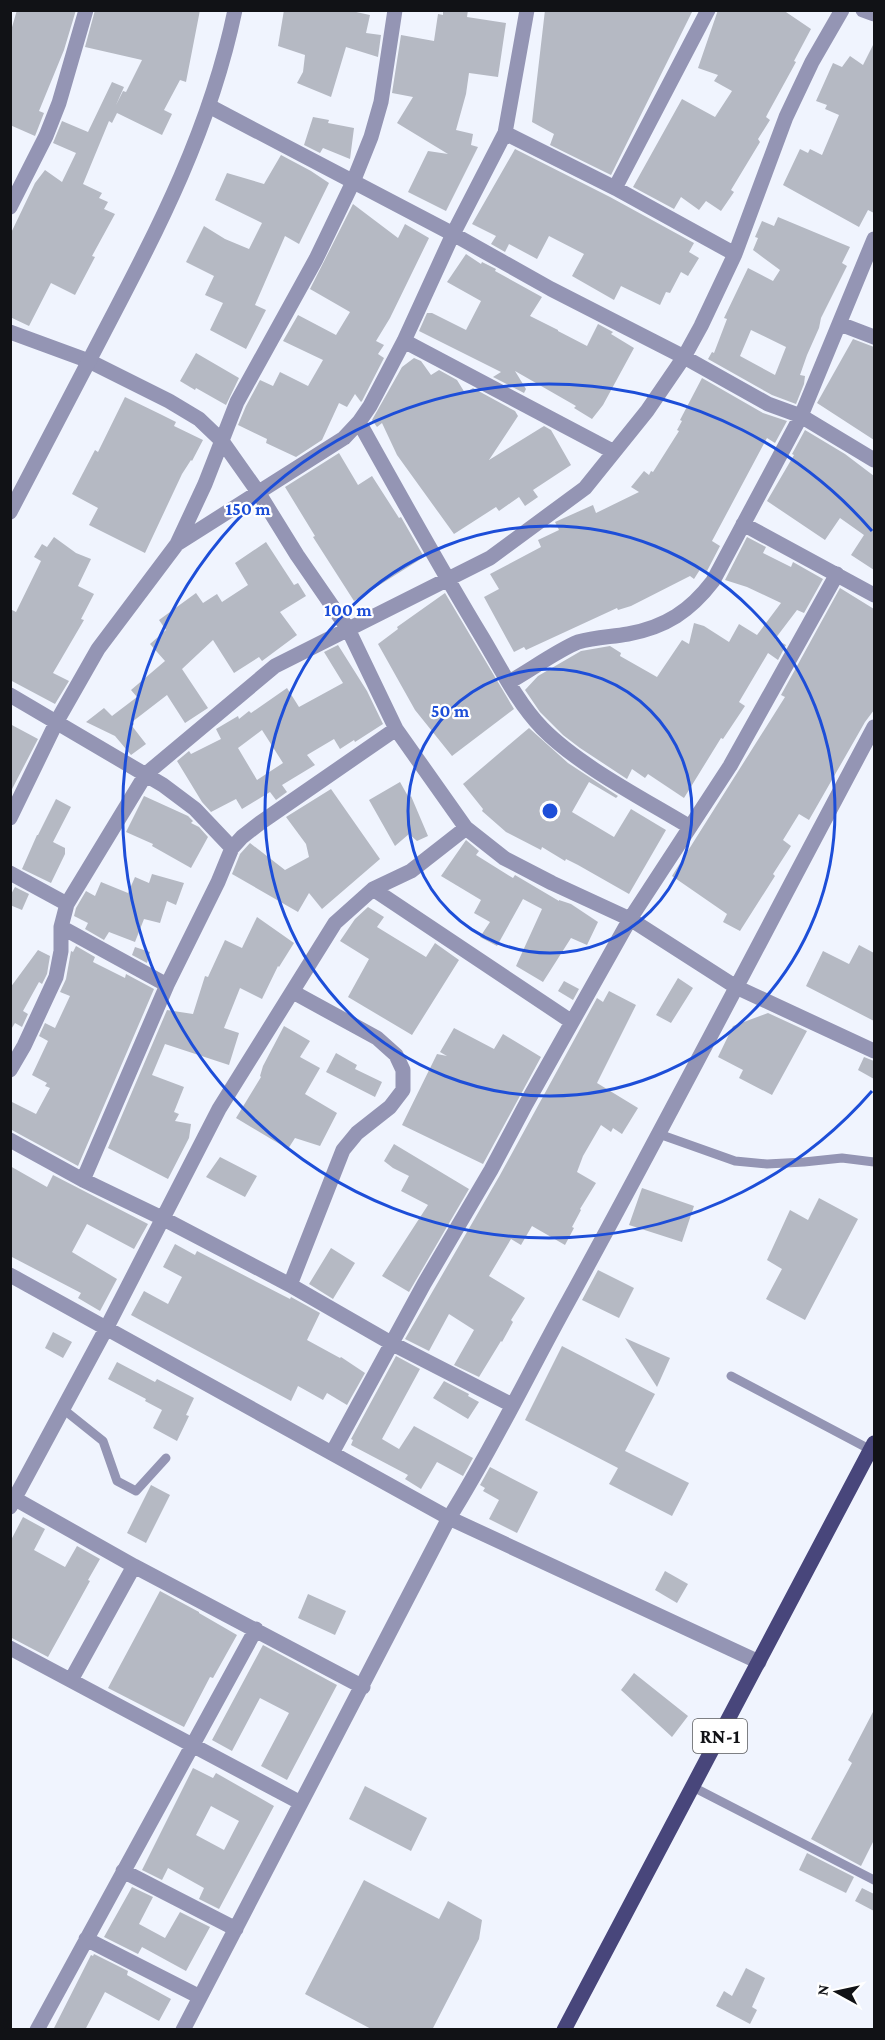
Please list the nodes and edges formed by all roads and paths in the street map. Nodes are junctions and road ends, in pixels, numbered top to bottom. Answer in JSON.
{"nodes":[{"id":1,"x":86,"y":10,"type":"edge"},
{"id":2,"x":235,"y":10,"type":"edge"},
{"id":3,"x":395,"y":10,"type":"edge"},
{"id":4,"x":527,"y":10,"type":"edge"},
{"id":5,"x":708,"y":10,"type":"edge"},
{"id":6,"x":842,"y":10,"type":"edge"},
{"id":7,"x":862,"y":10,"type":"edge"},
{"id":8,"x":874,"y":14,"type":"edge"},
{"id":9,"x":209,"y":106,"type":"junction"},
{"id":10,"x":505,"y":133,"type":"junction"},
{"id":11,"x":353,"y":183,"type":"junction"},
{"id":12,"x":615,"y":188,"type":"junction"},
{"id":13,"x":10,"y":207,"type":"edge"},
{"id":14,"x":453,"y":234,"type":"junction"},
{"id":15,"x":874,"y":239,"type":"edge"},
{"id":16,"x":735,"y":254,"type":"junction"},
{"id":17,"x":840,"y":324,"type":"junction"},
{"id":18,"x":10,"y":332,"type":"edge"},
{"id":19,"x":874,"y":337,"type":"edge"},
{"id":20,"x":404,"y":341,"type":"junction"},
{"id":21,"x":684,"y":357,"type":"junction"},
{"id":22,"x":89,"y":361,"type":"junction"},
{"id":23,"x":801,"y":416,"type":"junction"},
{"id":24,"x":359,"y":422,"type":"junction"},
{"id":25,"x":222,"y":441,"type":"junction"},
{"id":26,"x":614,"y":452,"type":"junction"},
{"id":27,"x":874,"y":460,"type":"edge"},
{"id":28,"x":258,"y":492,"type":"junction"},
{"id":29,"x":10,"y":512,"type":"edge"},
{"id":30,"x":743,"y":524,"type":"junction"},
{"id":31,"x":177,"y":544,"type":"junction"},
{"id":32,"x":837,"y":574,"type":"junction"},
{"id":33,"x":446,"y":579,"type":"junction"},
{"id":34,"x":874,"y":595,"type":"edge"},
{"id":35,"x":348,"y":629,"type":"junction"},
{"id":36,"x":509,"y":682,"type":"junction"},
{"id":37,"x":10,"y":695,"type":"edge"},
{"id":38,"x":57,"y":722,"type":"junction"},
{"id":39,"x":874,"y":727,"type":"edge"},
{"id":40,"x":396,"y":729,"type":"junction"},
{"id":41,"x":146,"y":774,"type":"junction"},
{"id":42,"x":10,"y":818,"type":"edge"},
{"id":43,"x":690,"y":827,"type":"junction"},
{"id":44,"x":466,"y":828,"type":"junction"},
{"id":45,"x":232,"y":848,"type":"junction"},
{"id":46,"x":10,"y":873,"type":"edge"},
{"id":47,"x":373,"y":889,"type":"junction"},
{"id":48,"x":68,"y":904,"type":"junction"},
{"id":49,"x":630,"y":919,"type":"junction"},
{"id":50,"x":61,"y":927,"type":"junction"},
{"id":51,"x":167,"y":985,"type":"junction"},
{"id":52,"x":736,"y":987,"type":"junction"},
{"id":53,"x":293,"y":992,"type":"junction"},
{"id":54,"x":572,"y":1022,"type":"junction"},
{"id":55,"x":874,"y":1050,"type":"edge"},
{"id":56,"x":10,"y":1070,"type":"edge"},
{"id":57,"x":659,"y":1134,"type":"junction"},
{"id":58,"x":10,"y":1140,"type":"edge"},
{"id":59,"x":874,"y":1162,"type":"edge"},
{"id":60,"x":83,"y":1180,"type":"junction"},
{"id":61,"x":162,"y":1218,"type":"junction"},
{"id":62,"x":10,"y":1275,"type":"edge"},
{"id":63,"x":290,"y":1285,"type":"junction"},
{"id":64,"x":107,"y":1327,"type":"junction"},
{"id":65,"x":391,"y":1343,"type":"junction"},
{"id":66,"x":731,"y":1376,"type":"dead end"},
{"id":67,"x":512,"y":1405,"type":"junction"},
{"id":68,"x":63,"y":1409,"type":"junction"},
{"id":69,"x":873,"y":1446,"type":"edge"},
{"id":70,"x":332,"y":1453,"type":"junction"},
{"id":71,"x":166,"y":1458,"type":"dead end"},
{"id":72,"x":12,"y":1501,"type":"edge"},
{"id":73,"x":449,"y":1518,"type":"junction"},
{"id":74,"x":134,"y":1566,"type":"junction"},
{"id":75,"x":256,"y":1629,"type":"junction"},
{"id":76,"x":10,"y":1648,"type":"edge"},
{"id":77,"x":759,"y":1662,"type":"junction"},
{"id":78,"x":71,"y":1680,"type":"junction"},
{"id":79,"x":363,"y":1687,"type":"junction"},
{"id":80,"x":192,"y":1744,"type":"junction"},
{"id":81,"x":693,"y":1787,"type":"junction"},
{"id":82,"x":301,"y":1803,"type":"junction"},
{"id":83,"x":123,"y":1871,"type":"junction"},
{"id":84,"x":874,"y":1880,"type":"edge"},
{"id":85,"x":236,"y":1929,"type":"junction"},
{"id":86,"x":87,"y":1939,"type":"junction"},
{"id":87,"x":200,"y":1997,"type":"junction"},
{"id":88,"x":37,"y":2030,"type":"edge"},
{"id":89,"x":183,"y":2030,"type":"edge"},
{"id":90,"x":564,"y":2030,"type":"edge"}],
"edges":[{"from":1,"to":13,"type":"street"},
{"from":2,"to":9,"type":"street"},
{"from":3,"to":11,"type":"street"},
{"from":4,"to":10,"type":"street"},
{"from":5,"to":12,"type":"street"},
{"from":6,"to":16,"type":"street"},
{"from":7,"to":8,"type":"street"},
{"from":9,"to":11,"type":"street"},
{"from":9,"to":22,"type":"street"},
{"from":10,"to":12,"type":"street"},
{"from":10,"to":14,"type":"street"},
{"from":11,"to":14,"type":"street"},
{"from":11,"to":25,"type":"street"},
{"from":12,"to":16,"type":"street"},
{"from":14,"to":20,"type":"street"},
{"from":14,"to":21,"type":"street"},
{"from":15,"to":17,"type":"street"},
{"from":16,"to":21,"type":"street"},
{"from":17,"to":19,"type":"street"},
{"from":17,"to":23,"type":"street"},
{"from":18,"to":22,"type":"street"},
{"from":20,"to":24,"type":"street"},
{"from":20,"to":26,"type":"street"},
{"from":21,"to":23,"type":"street"},
{"from":21,"to":26,"type":"street"},
{"from":22,"to":25,"type":"street"},
{"from":22,"to":29,"type":"street"},
{"from":23,"to":27,"type":"street"},
{"from":23,"to":30,"type":"street"},
{"from":24,"to":28,"type":"street"},
{"from":24,"to":33,"type":"street"},
{"from":25,"to":28,"type":"street"},
{"from":25,"to":31,"type":"street"},
{"from":26,"to":33,"type":"street"},
{"from":28,"to":31,"type":"street"},
{"from":28,"to":35,"type":"street"},
{"from":30,"to":32,"type":"street"},
{"from":30,"to":36,"type":"street"},
{"from":31,"to":38,"type":"street"},
{"from":32,"to":34,"type":"street"},
{"from":32,"to":43,"type":"street"},
{"from":33,"to":35,"type":"street"},
{"from":33,"to":36,"type":"street"},
{"from":35,"to":40,"type":"street"},
{"from":35,"to":41,"type":"street"},
{"from":36,"to":43,"type":"street"},
{"from":37,"to":38,"type":"street"},
{"from":38,"to":41,"type":"street"},
{"from":38,"to":42,"type":"street"},
{"from":39,"to":52,"type":"street"},
{"from":40,"to":44,"type":"street"},
{"from":40,"to":45,"type":"street"},
{"from":41,"to":45,"type":"street"},
{"from":41,"to":48,"type":"street"},
{"from":43,"to":49,"type":"street"},
{"from":44,"to":47,"type":"street"},
{"from":44,"to":49,"type":"street"},
{"from":45,"to":51,"type":"street"},
{"from":46,"to":48,"type":"street"},
{"from":47,"to":53,"type":"street"},
{"from":47,"to":54,"type":"street"},
{"from":48,"to":50,"type":"street"},
{"from":49,"to":52,"type":"street"},
{"from":49,"to":54,"type":"street"},
{"from":50,"to":51,"type":"street"},
{"from":50,"to":56,"type":"street"},
{"from":51,"to":60,"type":"street"},
{"from":52,"to":55,"type":"street"},
{"from":52,"to":57,"type":"street"},
{"from":53,"to":61,"type":"street"},
{"from":53,"to":63,"type":"street"},
{"from":54,"to":65,"type":"street"},
{"from":57,"to":59,"type":"lane"},
{"from":57,"to":67,"type":"street"},
{"from":58,"to":60,"type":"street"},
{"from":60,"to":61,"type":"street"},
{"from":61,"to":63,"type":"street"},
{"from":61,"to":64,"type":"street"},
{"from":62,"to":64,"type":"street"},
{"from":63,"to":65,"type":"street"},
{"from":64,"to":68,"type":"street"},
{"from":64,"to":70,"type":"street"},
{"from":65,"to":67,"type":"street"},
{"from":65,"to":70,"type":"street"},
{"from":66,"to":69,"type":"lane"},
{"from":67,"to":73,"type":"street"},
{"from":68,"to":71,"type":"lane"},
{"from":68,"to":72,"type":"street"},
{"from":69,"to":77,"type":"main road","number":"RN-1"},
{"from":70,"to":73,"type":"street"},
{"from":72,"to":74,"type":"street"},
{"from":73,"to":77,"type":"street"},
{"from":73,"to":79,"type":"street"},
{"from":74,"to":75,"type":"street"},
{"from":74,"to":78,"type":"street"},
{"from":75,"to":79,"type":"street"},
{"from":75,"to":80,"type":"street"},
{"from":76,"to":78,"type":"street"},
{"from":77,"to":81,"type":"main road","number":"RN-1"},
{"from":78,"to":80,"type":"street"},
{"from":79,"to":82,"type":"street"},
{"from":80,"to":82,"type":"street"},
{"from":80,"to":83,"type":"street"},
{"from":81,"to":84,"type":"lane"},
{"from":81,"to":90,"type":"main road","number":"RN-1"},
{"from":82,"to":85,"type":"street"},
{"from":83,"to":85,"type":"street"},
{"from":83,"to":86,"type":"street"},
{"from":85,"to":87,"type":"street"},
{"from":86,"to":87,"type":"street"},
{"from":86,"to":88,"type":"street"},
{"from":87,"to":89,"type":"street"}]}
